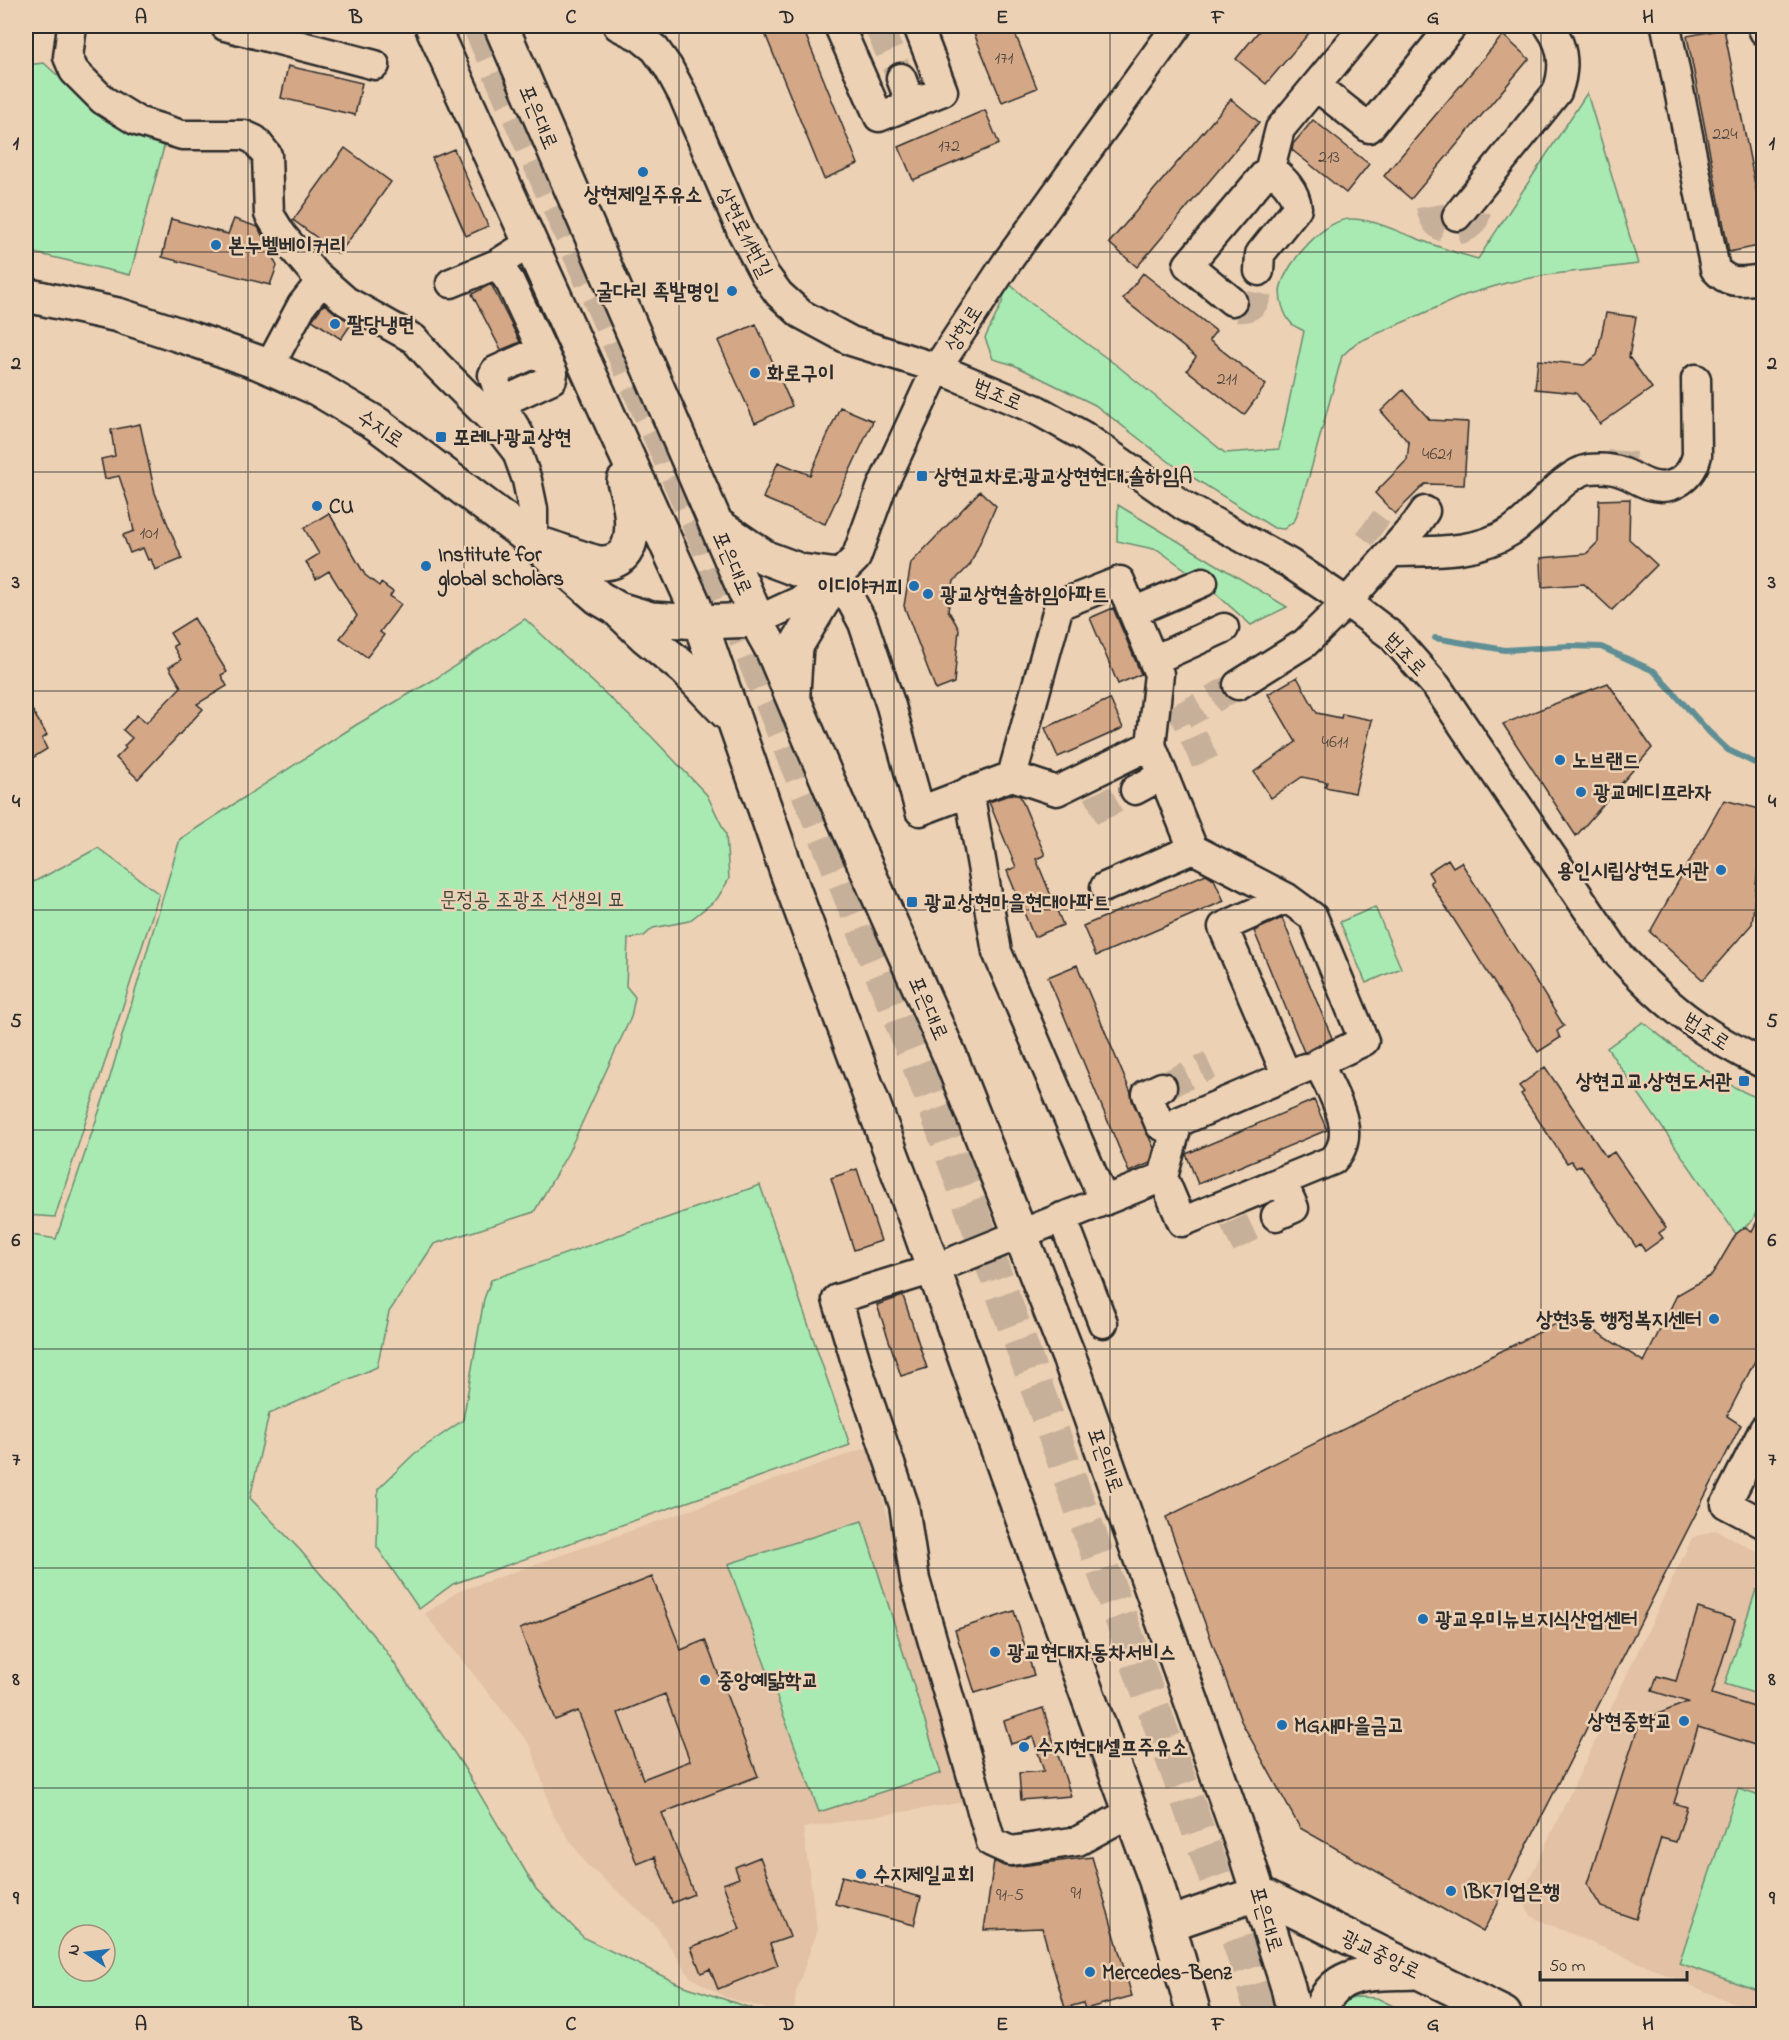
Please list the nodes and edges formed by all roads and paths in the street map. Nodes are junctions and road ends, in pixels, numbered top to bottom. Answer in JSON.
{"nodes":[{"id":1,"x":72,"y":26,"type":"edge"},
{"id":2,"x":225,"y":26,"type":"edge"},
{"id":3,"x":432,"y":26,"type":"edge"},
{"id":4,"x":501,"y":26,"type":"edge"},
{"id":5,"x":618,"y":26,"type":"edge"},
{"id":6,"x":839,"y":26,"type":"edge"},
{"id":7,"x":918,"y":26,"type":"edge"},
{"id":8,"x":1177,"y":26,"type":"edge"},
{"id":9,"x":1365,"y":26,"type":"edge"},
{"id":10,"x":1452,"y":26,"type":"edge"},
{"id":11,"x":1549,"y":26,"type":"edge"},
{"id":12,"x":1666,"y":26,"type":"edge"},
{"id":13,"x":1762,"y":26,"type":"edge"},
{"id":14,"x":1764,"y":31,"type":"edge"},
{"id":15,"x":375,"y":65,"type":"dead end"},
{"id":16,"x":1316,"y":86,"type":"junction"},
{"id":17,"x":1270,"y":168,"type":"junction"},
{"id":18,"x":1457,"y":216,"type":"tunnel mouth"},
{"id":19,"x":530,"y":243,"type":"junction"},
{"id":20,"x":497,"y":264,"type":"junction"},
{"id":21,"x":1259,"y":271,"type":"tunnel mouth"},
{"id":22,"x":1764,"y":279,"type":"edge"},
{"id":23,"x":322,"y":280,"type":"junction"},
{"id":24,"x":451,"y":283,"type":"dead end"},
{"id":25,"x":26,"y":295,"type":"edge"},
{"id":26,"x":1232,"y":301,"type":"dead end"},
{"id":27,"x":542,"y":350,"type":"junction"},
{"id":28,"x":269,"y":367,"type":"junction"},
{"id":29,"x":937,"y":368,"type":"junction"},
{"id":30,"x":1696,"y":380,"type":"dead end"},
{"id":31,"x":515,"y":396,"type":"dead end"},
{"id":32,"x":618,"y":437,"type":"junction"},
{"id":33,"x":533,"y":508,"type":"junction"},
{"id":34,"x":1425,"y":511,"type":"dead end"},
{"id":35,"x":716,"y":524,"type":"junction"},
{"id":36,"x":533,"y":541,"type":"junction"},
{"id":37,"x":1391,"y":543,"type":"junction"},
{"id":38,"x":838,"y":576,"type":"junction"},
{"id":39,"x":1203,"y":582,"type":"dead end"},
{"id":40,"x":1347,"y":602,"type":"junction"},
{"id":41,"x":618,"y":609,"type":"junction"},
{"id":42,"x":1133,"y":612,"type":"junction"},
{"id":43,"x":758,"y":620,"type":"junction"},
{"id":44,"x":699,"y":622,"type":"junction"},
{"id":45,"x":1224,"y":628,"type":"dead end"},
{"id":46,"x":1154,"y":660,"type":"junction"},
{"id":47,"x":1238,"y":685,"type":"tunnel mouth"},
{"id":48,"x":793,"y":698,"type":"junction"},
{"id":49,"x":734,"y":720,"type":"junction"},
{"id":50,"x":1151,"y":745,"type":"junction"},
{"id":51,"x":1163,"y":775,"type":"junction"},
{"id":52,"x":1011,"y":776,"type":"junction"},
{"id":53,"x":1135,"y":790,"type":"tunnel mouth"},
{"id":54,"x":969,"y":791,"type":"junction"},
{"id":55,"x":1193,"y":849,"type":"junction"},
{"id":56,"x":1105,"y":887,"type":"dead end"},
{"id":57,"x":1287,"y":898,"type":"junction"},
{"id":58,"x":1318,"y":1063,"type":"junction"},
{"id":59,"x":1764,"y":1064,"type":"edge"},
{"id":60,"x":1287,"y":1076,"type":"junction"},
{"id":61,"x":1162,"y":1087,"type":"tunnel mouth"},
{"id":62,"x":1175,"y":1133,"type":"junction"},
{"id":63,"x":1163,"y":1177,"type":"junction"},
{"id":64,"x":1282,"y":1181,"type":"junction"},
{"id":65,"x":1104,"y":1201,"type":"junction"},
{"id":66,"x":1276,"y":1216,"type":"tunnel mouth"},
{"id":67,"x":1062,"y":1217,"type":"junction"},
{"id":68,"x":1021,"y":1234,"type":"junction"},
{"id":69,"x":934,"y":1269,"type":"junction"},
{"id":70,"x":1103,"y":1323,"type":"dead end"},
{"id":71,"x":1764,"y":1429,"type":"edge"},
{"id":72,"x":1764,"y":1524,"type":"edge"},
{"id":73,"x":1131,"y":1812,"type":"junction"},
{"id":74,"x":1259,"y":1893,"type":"junction"},
{"id":75,"x":1169,"y":1924,"type":"junction"},
{"id":76,"x":1416,"y":1972,"type":"junction"},
{"id":77,"x":1194,"y":2014,"type":"edge"},
{"id":78,"x":1294,"y":2014,"type":"edge"},
{"id":79,"x":1320,"y":2014,"type":"edge"},
{"id":80,"x":1504,"y":2014,"type":"edge"}],
"edges":[{"from":1,"to":23,"type":"street"},
{"from":2,"to":15,"type":"street"},
{"from":3,"to":19,"type":"main road"},
{"from":4,"to":35,"type":"main road","name":"포은대로"},
{"from":5,"to":29,"type":"street","name":"상현로11번길"},
{"from":6,"to":7,"type":"street"},
{"from":8,"to":29,"type":"street","name":"상현로"},
{"from":9,"to":16,"type":"street"},
{"from":10,"to":16,"type":"street"},
{"from":11,"to":18,"type":"street"},
{"from":12,"to":22,"type":"street"},
{"from":13,"to":14,"type":"street"},
{"from":16,"to":17,"type":"street"},
{"from":17,"to":21,"type":"street"},
{"from":17,"to":26,"type":"street"},
{"from":19,"to":20,"type":"street"},
{"from":19,"to":32,"type":"main road"},
{"from":20,"to":24,"type":"street"},
{"from":20,"to":27,"type":"street"},
{"from":23,"to":28,"type":"street"},
{"from":23,"to":33,"type":"street"},
{"from":25,"to":28,"type":"main road","name":"수지로"},
{"from":27,"to":31,"type":"street"},
{"from":27,"to":33,"type":"street"},
{"from":28,"to":36,"type":"main road","name":"수지로"},
{"from":29,"to":38,"type":"street","name":"상현로"},
{"from":29,"to":40,"type":"street","name":"법조로"},
{"from":30,"to":37,"type":"street"},
{"from":32,"to":36,"type":"main road"},
{"from":32,"to":44,"type":"main road"},
{"from":33,"to":36,"type":"street"},
{"from":34,"to":37,"type":"street"},
{"from":35,"to":38,"type":"main road"},
{"from":35,"to":43,"type":"main road","name":"포은대로"},
{"from":36,"to":41,"type":"main road","name":"수지로"},
{"from":37,"to":40,"type":"street"},
{"from":38,"to":43,"type":"street","name":"상현로"},
{"from":38,"to":48,"type":"main road"},
{"from":38,"to":54,"type":"street"},
{"from":39,"to":42,"type":"street"},
{"from":40,"to":47,"type":"street"},
{"from":40,"to":59,"type":"street","name":"법조로"},
{"from":41,"to":44,"type":"main road","name":"수지로"},
{"from":41,"to":49,"type":"main road"},
{"from":42,"to":46,"type":"street"},
{"from":42,"to":52,"type":"street"},
{"from":43,"to":44,"type":"main road","name":"수지로"},
{"from":43,"to":48,"type":"main road","name":"포은대로"},
{"from":44,"to":49,"type":"main road"},
{"from":45,"to":46,"type":"street"},
{"from":46,"to":50,"type":"street"},
{"from":48,"to":68,"type":"main road","name":"포은대로"},
{"from":49,"to":69,"type":"main road"},
{"from":50,"to":51,"type":"street"},
{"from":50,"to":52,"type":"street"},
{"from":51,"to":53,"type":"street"},
{"from":51,"to":55,"type":"street"},
{"from":52,"to":54,"type":"street"},
{"from":54,"to":65,"type":"street"},
{"from":55,"to":56,"type":"street"},
{"from":55,"to":57,"type":"street"},
{"from":57,"to":58,"type":"street"},
{"from":57,"to":60,"type":"street"},
{"from":58,"to":60,"type":"street"},
{"from":58,"to":64,"type":"street"},
{"from":60,"to":62,"type":"street"},
{"from":61,"to":62,"type":"street"},
{"from":62,"to":63,"type":"street"},
{"from":63,"to":64,"type":"street"},
{"from":63,"to":65,"type":"street"},
{"from":64,"to":66,"type":"street"},
{"from":65,"to":67,"type":"street"},
{"from":67,"to":68,"type":"street"},
{"from":67,"to":70,"type":"street"},
{"from":68,"to":69,"type":"street"},
{"from":68,"to":74,"type":"main road","name":"포은대로"},
{"from":69,"to":73,"type":"main road"},
{"from":69,"to":73,"type":"street"},
{"from":71,"to":72,"type":"street"},
{"from":73,"to":75,"type":"main road"},
{"from":74,"to":75,"type":"main road"},
{"from":74,"to":76,"type":"main road","name":"광교중앙로"},
{"from":74,"to":78,"type":"main road","name":"포은대로"},
{"from":75,"to":77,"type":"main road"},
{"from":76,"to":79,"type":"main road"},
{"from":76,"to":80,"type":"main road","name":"광교중앙로"}]}
